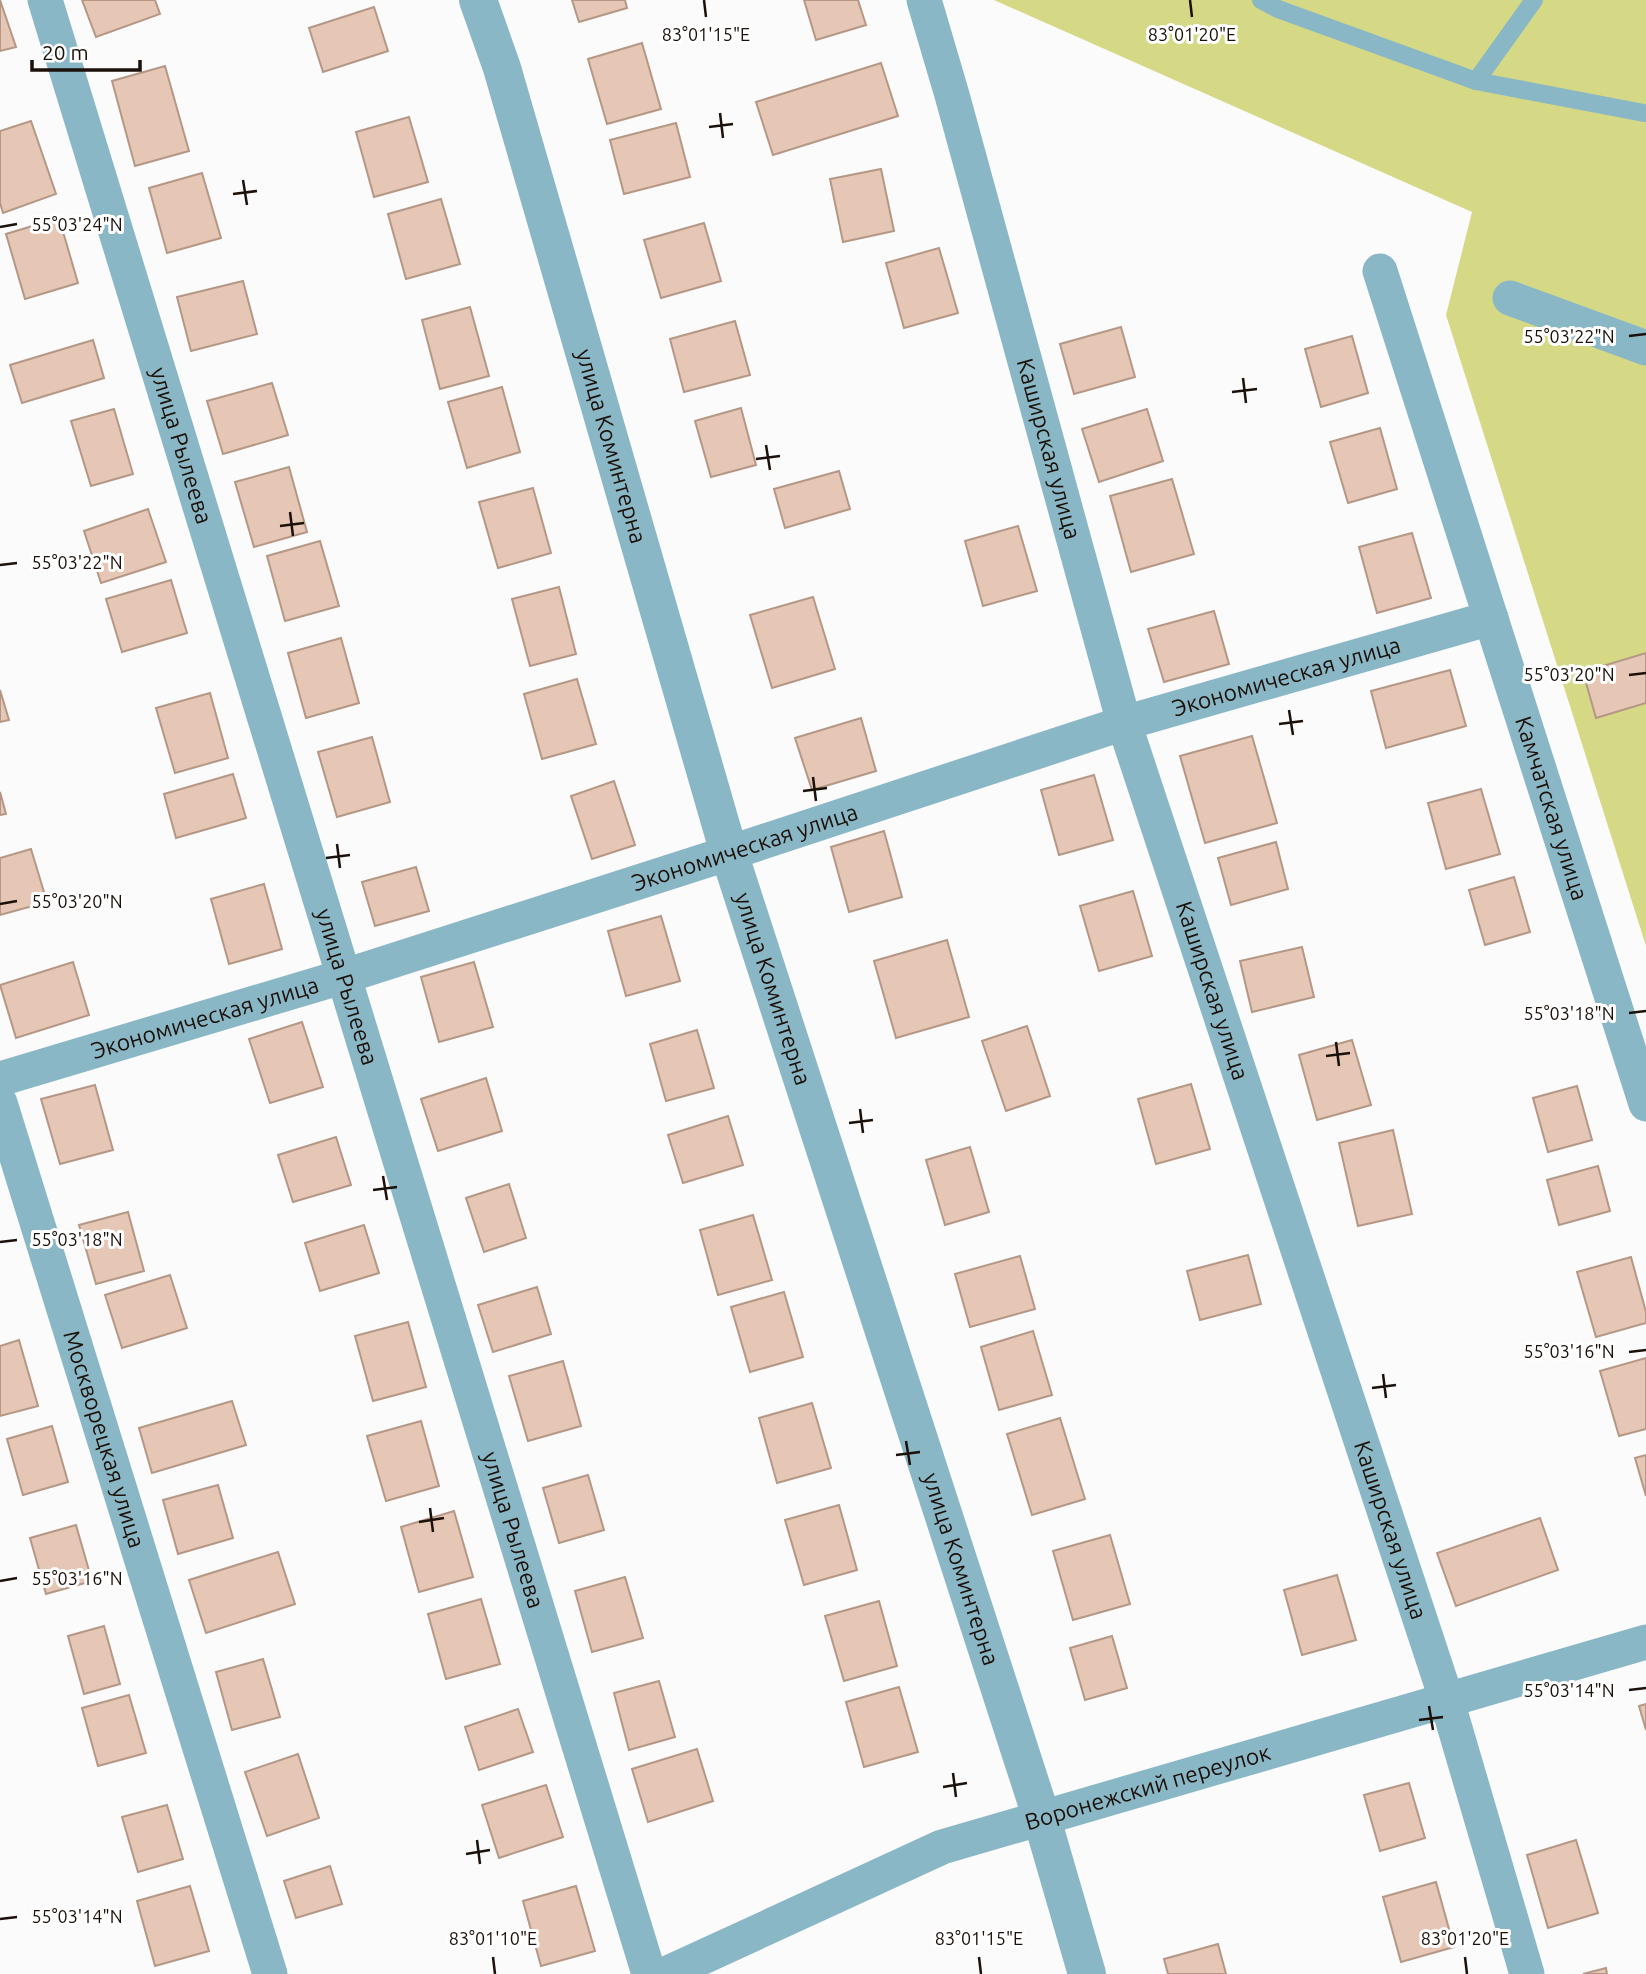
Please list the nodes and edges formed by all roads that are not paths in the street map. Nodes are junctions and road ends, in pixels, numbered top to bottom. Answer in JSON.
{"nodes":[{"id":1,"x":45,"y":0,"type":"edge"},
{"id":2,"x":478,"y":0,"type":"edge"},
{"id":3,"x":924,"y":0,"type":"edge"},
{"id":4,"x":1261,"y":0,"type":"edge"},
{"id":5,"x":1534,"y":0,"type":"edge"},
{"id":6,"x":1476,"y":81,"type":"junction"},
{"id":7,"x":1645,"y":112,"type":"edge"},
{"id":8,"x":1380,"y":271,"type":"dead end"},
{"id":9,"x":1510,"y":298,"type":"dead end"},
{"id":10,"x":1646,"y":348,"type":"edge"},
{"id":11,"x":1491,"y":618,"type":"junction"},
{"id":12,"x":1124,"y":723,"type":"junction"},
{"id":13,"x":729,"y":853,"type":"junction"},
{"id":14,"x":345,"y":976,"type":"junction"},
{"id":15,"x":0,"y":1079,"type":"edge"},
{"id":16,"x":0,"y":1103,"type":"edge"},
{"id":17,"x":1646,"y":1104,"type":"edge"},
{"id":18,"x":1646,"y":1642,"type":"edge"},
{"id":19,"x":1447,"y":1701,"type":"junction"},
{"id":20,"x":1042,"y":1819,"type":"junction"},
{"id":21,"x":270,"y":1974,"type":"edge"},
{"id":22,"x":649,"y":1974,"type":"edge"},
{"id":23,"x":666,"y":1974,"type":"edge"},
{"id":24,"x":1087,"y":1974,"type":"edge"},
{"id":25,"x":1527,"y":1974,"type":"edge"}],
"edges":[{"from":1,"to":14,"type":"street","name":"улица Рылеева"},
{"from":2,"to":13,"type":"street","name":"улица Коминтерна"},
{"from":3,"to":12,"type":"street","name":"Каширская улица"},
{"from":4,"to":6,"type":"lane"},
{"from":5,"to":6,"type":"lane"},
{"from":6,"to":7,"type":"lane"},
{"from":8,"to":11,"type":"street","name":"Камчатская улица"},
{"from":9,"to":10,"type":"street"},
{"from":11,"to":12,"type":"street","name":"Экономическая улица"},
{"from":11,"to":17,"type":"street","name":"Камчатская улица"},
{"from":12,"to":13,"type":"street","name":"Экономическая улица"},
{"from":12,"to":19,"type":"street","name":"Каширская улица"},
{"from":13,"to":14,"type":"street","name":"Экономическая улица"},
{"from":13,"to":20,"type":"street","name":"улица Коминтерна"},
{"from":14,"to":15,"type":"street","name":"Экономическая улица"},
{"from":14,"to":22,"type":"street","name":"улица Рылеева"},
{"from":16,"to":21,"type":"street","name":"Москворецкая улица"},
{"from":18,"to":19,"type":"street","name":"Воронежский переулок"},
{"from":19,"to":20,"type":"street","name":"Воронежский переулок"},
{"from":19,"to":25,"type":"street","name":"Каширская улица"},
{"from":20,"to":23,"type":"street","name":"Воронежский переулок"},
{"from":20,"to":24,"type":"street","name":"улица Коминтерна"}]}
